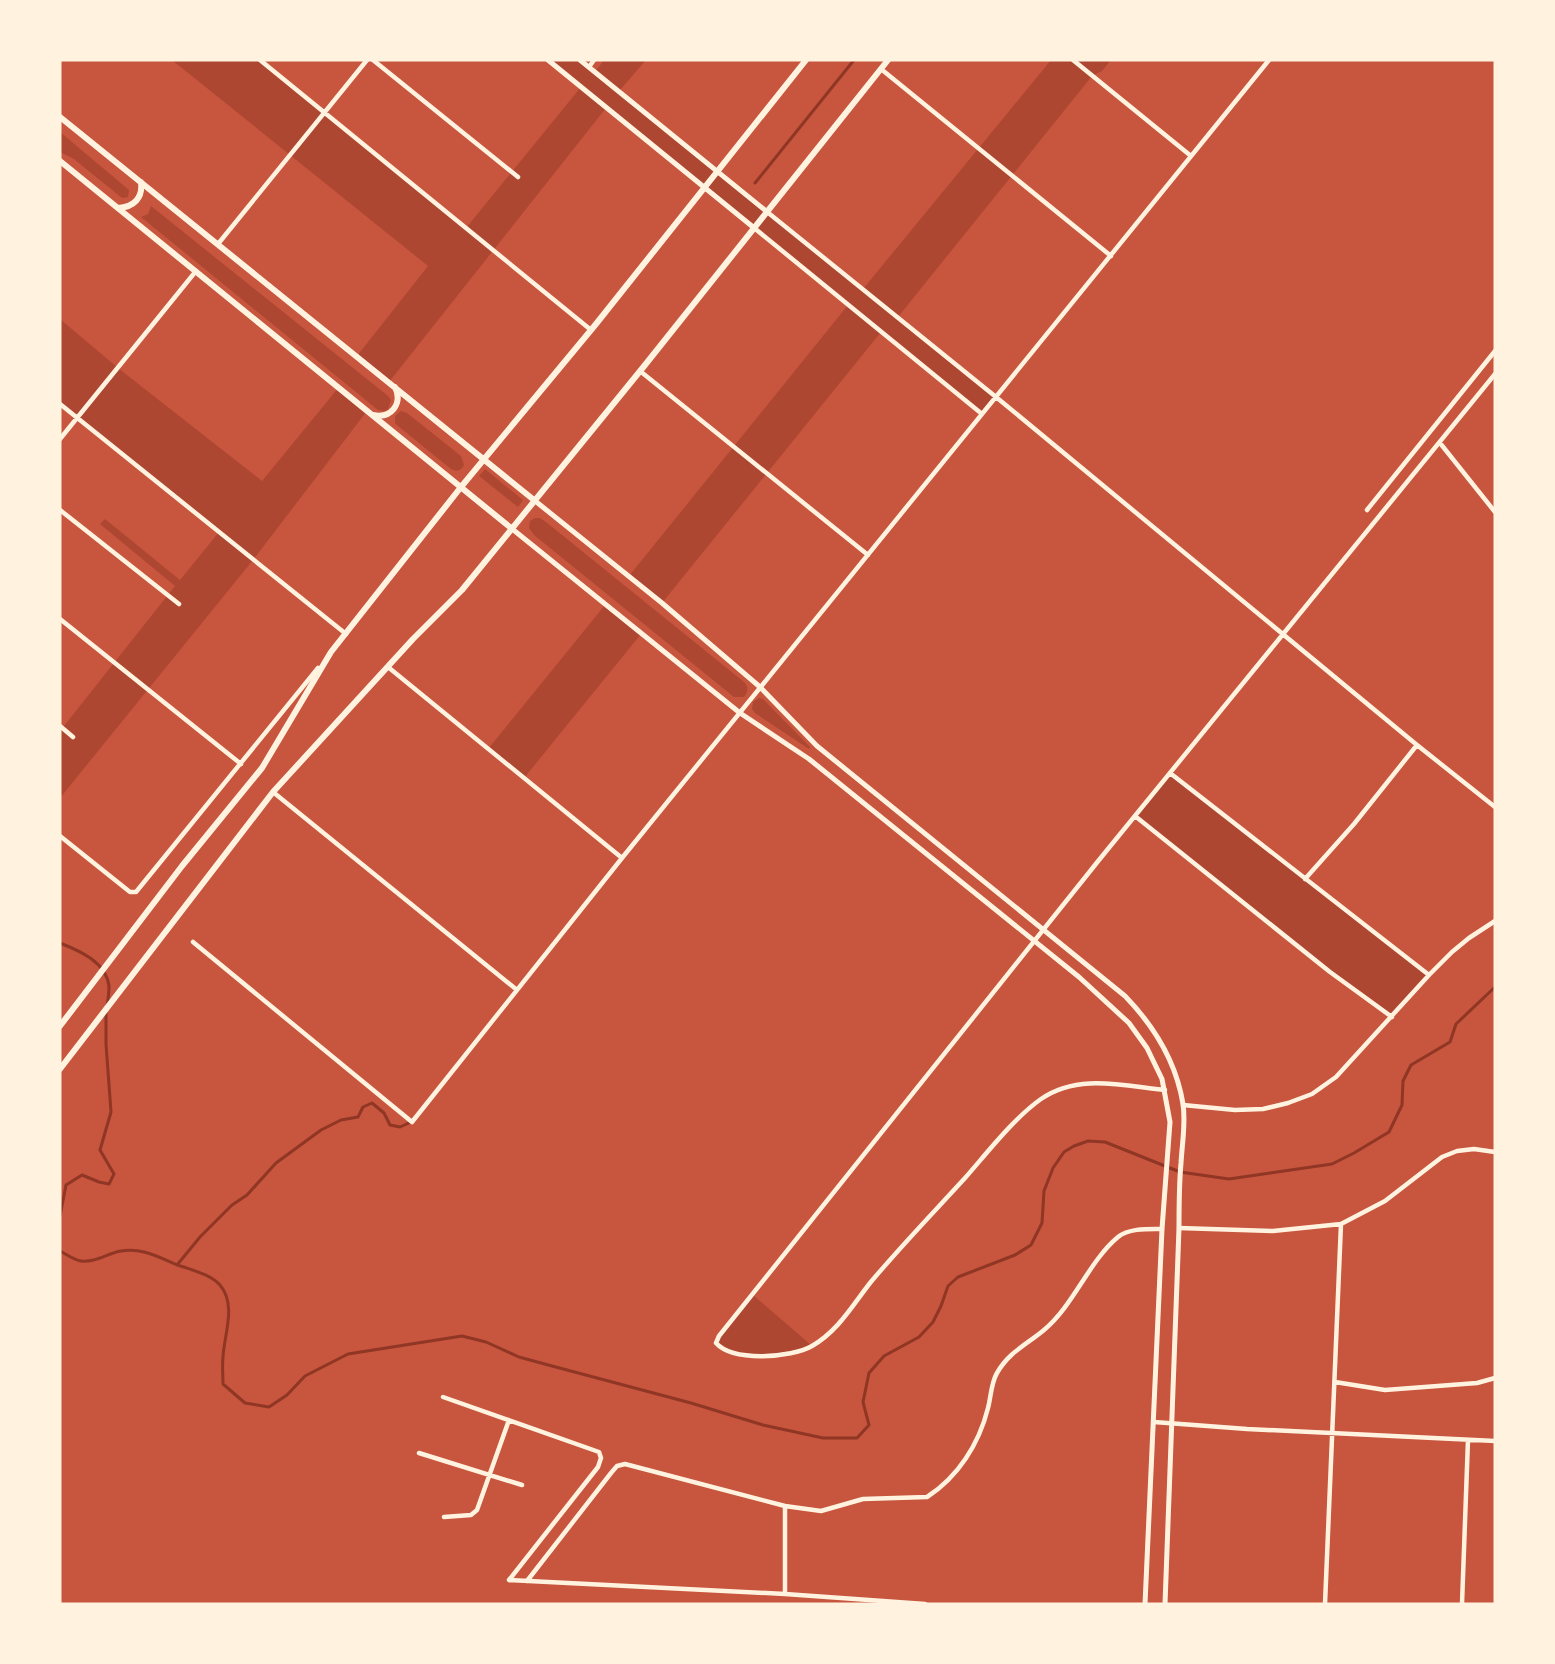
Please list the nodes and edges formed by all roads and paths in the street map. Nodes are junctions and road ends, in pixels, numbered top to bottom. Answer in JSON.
{"nodes":[{"id":1,"x":260,"y":60,"type":"edge"},
{"id":2,"x":367,"y":60,"type":"edge"},
{"id":3,"x":373,"y":60,"type":"edge"},
{"id":4,"x":548,"y":60,"type":"edge"},
{"id":5,"x":580,"y":60,"type":"edge"},
{"id":6,"x":594,"y":60,"type":"edge"},
{"id":7,"x":806,"y":60,"type":"edge"},
{"id":8,"x":888,"y":60,"type":"edge"},
{"id":9,"x":1073,"y":60,"type":"edge"},
{"id":10,"x":1269,"y":60,"type":"edge"},
{"id":11,"x":589,"y":67,"type":"junction"},
{"id":12,"x":881,"y":69,"type":"junction"},
{"id":13,"x":324,"y":112,"type":"junction"},
{"id":14,"x":60,"y":117,"type":"edge"},
{"id":15,"x":1191,"y":156,"type":"junction"},
{"id":16,"x":60,"y":160,"type":"edge"},
{"id":17,"x":718,"y":172,"type":"junction"},
{"id":18,"x":518,"y":177,"type":"dead end"},
{"id":19,"x":141,"y":182,"type":"junction"},
{"id":20,"x":704,"y":188,"type":"junction"},
{"id":21,"x":118,"y":207,"type":"junction"},
{"id":22,"x":766,"y":211,"type":"junction"},
{"id":23,"x":753,"y":227,"type":"junction"},
{"id":24,"x":218,"y":244,"type":"junction"},
{"id":25,"x":1111,"y":256,"type":"junction"},
{"id":26,"x":196,"y":271,"type":"junction"},
{"id":27,"x":591,"y":330,"type":"junction"},
{"id":28,"x":1495,"y":351,"type":"edge"},
{"id":29,"x":640,"y":371,"type":"junction"},
{"id":30,"x":1495,"y":374,"type":"edge"},
{"id":31,"x":395,"y":387,"type":"junction"},
{"id":32,"x":996,"y":397,"type":"junction"},
{"id":33,"x":60,"y":404,"type":"edge"},
{"id":34,"x":982,"y":414,"type":"junction"},
{"id":35,"x":373,"y":415,"type":"junction"},
{"id":36,"x":77,"y":418,"type":"junction"},
{"id":37,"x":60,"y":439,"type":"edge"},
{"id":38,"x":1440,"y":443,"type":"junction"},
{"id":39,"x":484,"y":459,"type":"junction"},
{"id":40,"x":461,"y":487,"type":"junction"},
{"id":41,"x":534,"y":500,"type":"junction"},
{"id":42,"x":60,"y":510,"type":"edge"},
{"id":43,"x":1367,"y":510,"type":"dead end"},
{"id":44,"x":1495,"y":512,"type":"edge"},
{"id":45,"x":511,"y":528,"type":"junction"},
{"id":46,"x":868,"y":555,"type":"junction"},
{"id":47,"x":179,"y":604,"type":"dead end"},
{"id":48,"x":60,"y":619,"type":"edge"},
{"id":49,"x":346,"y":634,"type":"junction"},
{"id":50,"x":1284,"y":634,"type":"junction"},
{"id":51,"x":331,"y":652,"type":"junction"},
{"id":52,"x":388,"y":667,"type":"junction"},
{"id":53,"x":760,"y":687,"type":"junction"},
{"id":54,"x":740,"y":713,"type":"junction"},
{"id":55,"x":60,"y":726,"type":"edge"},
{"id":56,"x":73,"y":737,"type":"dead end"},
{"id":57,"x":1417,"y":745,"type":"junction"},
{"id":58,"x":241,"y":764,"type":"junction"},
{"id":59,"x":1170,"y":773,"type":"junction"},
{"id":60,"x":273,"y":792,"type":"junction"},
{"id":61,"x":1495,"y":807,"type":"edge"},
{"id":62,"x":1135,"y":816,"type":"junction"},
{"id":63,"x":60,"y":836,"type":"edge"},
{"id":64,"x":622,"y":858,"type":"junction"},
{"id":65,"x":1305,"y":879,"type":"junction"},
{"id":66,"x":1495,"y":921,"type":"edge"},
{"id":67,"x":1044,"y":930,"type":"junction"},
{"id":68,"x":193,"y":942,"type":"dead end"},
{"id":69,"x":1034,"y":942,"type":"junction"},
{"id":70,"x":1428,"y":975,"type":"junction"},
{"id":71,"x":517,"y":990,"type":"junction"},
{"id":72,"x":1392,"y":1017,"type":"junction"},
{"id":73,"x":60,"y":1026,"type":"edge"},
{"id":74,"x":60,"y":1069,"type":"edge"},
{"id":75,"x":1165,"y":1090,"type":"junction"},
{"id":76,"x":1183,"y":1105,"type":"junction"},
{"id":77,"x":1495,"y":1152,"type":"edge"},
{"id":78,"x":1341,"y":1224,"type":"junction"},
{"id":79,"x":1179,"y":1228,"type":"junction"},
{"id":80,"x":1162,"y":1229,"type":"junction"},
{"id":81,"x":1495,"y":1378,"type":"edge"},
{"id":82,"x":1335,"y":1382,"type":"junction"},
{"id":83,"x":443,"y":1397,"type":"dead end"},
{"id":84,"x":509,"y":1420,"type":"junction"},
{"id":85,"x":1154,"y":1422,"type":"junction"},
{"id":86,"x":1171,"y":1423,"type":"junction"},
{"id":87,"x":1332,"y":1433,"type":"junction"},
{"id":88,"x":1468,"y":1440,"type":"junction"},
{"id":89,"x":1495,"y":1441,"type":"edge"},
{"id":90,"x":419,"y":1453,"type":"dead end"},
{"id":91,"x":490,"y":1475,"type":"junction"},
{"id":92,"x":522,"y":1485,"type":"dead end"},
{"id":93,"x":785,"y":1506,"type":"junction"},
{"id":94,"x":444,"y":1517,"type":"dead end"},
{"id":95,"x":527,"y":1581,"type":"junction"},
{"id":96,"x":785,"y":1594,"type":"junction"},
{"id":97,"x":925,"y":1604,"type":"edge"},
{"id":98,"x":1145,"y":1604,"type":"edge"},
{"id":99,"x":1165,"y":1604,"type":"edge"},
{"id":100,"x":1325,"y":1604,"type":"edge"},
{"id":101,"x":1462,"y":1604,"type":"edge"}],
"edges":[{"from":1,"to":13,"type":"street"},
{"from":2,"to":13,"type":"street"},
{"from":3,"to":18,"type":"street"},
{"from":4,"to":20,"type":"street"},
{"from":5,"to":11,"type":"street"},
{"from":6,"to":11,"type":"street"},
{"from":7,"to":17,"type":"main road"},
{"from":8,"to":12,"type":"main road"},
{"from":9,"to":15,"type":"street"},
{"from":10,"to":15,"type":"street"},
{"from":11,"to":17,"type":"street"},
{"from":12,"to":22,"type":"main road"},
{"from":12,"to":25,"type":"street"},
{"from":13,"to":24,"type":"street"},
{"from":13,"to":27,"type":"street"},
{"from":14,"to":19,"type":"main road"},
{"from":15,"to":25,"type":"street"},
{"from":16,"to":21,"type":"main road"},
{"from":17,"to":20,"type":"main road"},
{"from":17,"to":22,"type":"street"},
{"from":19,"to":21,"type":"main road"},
{"from":19,"to":24,"type":"main road"},
{"from":20,"to":23,"type":"street"},
{"from":20,"to":27,"type":"main road"},
{"from":21,"to":26,"type":"main road"},
{"from":22,"to":23,"type":"main road"},
{"from":22,"to":32,"type":"street"},
{"from":23,"to":29,"type":"main road"},
{"from":23,"to":34,"type":"street"},
{"from":24,"to":31,"type":"main road"},
{"from":25,"to":32,"type":"street"},
{"from":26,"to":35,"type":"main road"},
{"from":26,"to":36,"type":"street"},
{"from":27,"to":39,"type":"main road"},
{"from":28,"to":43,"type":"street"},
{"from":29,"to":41,"type":"main road"},
{"from":29,"to":46,"type":"street"},
{"from":30,"to":38,"type":"street"},
{"from":31,"to":35,"type":"main road"},
{"from":31,"to":39,"type":"main road"},
{"from":32,"to":34,"type":"street"},
{"from":32,"to":50,"type":"street"},
{"from":33,"to":36,"type":"street"},
{"from":34,"to":46,"type":"street"},
{"from":35,"to":40,"type":"main road"},
{"from":36,"to":37,"type":"street"},
{"from":36,"to":49,"type":"street"},
{"from":38,"to":44,"type":"street"},
{"from":38,"to":50,"type":"street"},
{"from":39,"to":40,"type":"main road"},
{"from":39,"to":41,"type":"main road"},
{"from":40,"to":45,"type":"main road"},
{"from":40,"to":49,"type":"main road"},
{"from":41,"to":45,"type":"main road"},
{"from":41,"to":53,"type":"street"},
{"from":42,"to":47,"type":"street"},
{"from":45,"to":52,"type":"main road"},
{"from":45,"to":54,"type":"street"},
{"from":46,"to":53,"type":"street"},
{"from":48,"to":58,"type":"street"},
{"from":49,"to":51,"type":"main road"},
{"from":50,"to":57,"type":"street"},
{"from":50,"to":59,"type":"street"},
{"from":51,"to":58,"type":"street"},
{"from":51,"to":73,"type":"main road"},
{"from":52,"to":60,"type":"main road"},
{"from":52,"to":64,"type":"street"},
{"from":53,"to":54,"type":"street"},
{"from":53,"to":67,"type":"street"},
{"from":54,"to":64,"type":"street"},
{"from":54,"to":69,"type":"street"},
{"from":55,"to":56,"type":"street"},
{"from":57,"to":61,"type":"street"},
{"from":57,"to":65,"type":"street"},
{"from":58,"to":63,"type":"street"},
{"from":59,"to":62,"type":"street"},
{"from":59,"to":65,"type":"street"},
{"from":60,"to":71,"type":"street"},
{"from":60,"to":74,"type":"main road"},
{"from":62,"to":67,"type":"street"},
{"from":62,"to":72,"type":"street"},
{"from":64,"to":71,"type":"street"},
{"from":65,"to":70,"type":"street"},
{"from":66,"to":70,"type":"street"},
{"from":67,"to":69,"type":"street"},
{"from":67,"to":76,"type":"street"},
{"from":68,"to":71,"type":"street"},
{"from":69,"to":75,"type":"street"},
{"from":69,"to":75,"type":"street"},
{"from":70,"to":72,"type":"street"},
{"from":72,"to":76,"type":"street"},
{"from":75,"to":80,"type":"street"},
{"from":76,"to":79,"type":"street"},
{"from":77,"to":78,"type":"street"},
{"from":78,"to":79,"type":"street"},
{"from":78,"to":82,"type":"street"},
{"from":79,"to":86,"type":"street"},
{"from":80,"to":85,"type":"street"},
{"from":80,"to":93,"type":"street"},
{"from":81,"to":82,"type":"street"},
{"from":82,"to":87,"type":"street"},
{"from":83,"to":84,"type":"street"},
{"from":84,"to":91,"type":"street"},
{"from":84,"to":95,"type":"street"},
{"from":85,"to":86,"type":"street"},
{"from":85,"to":98,"type":"street"},
{"from":86,"to":87,"type":"street"},
{"from":86,"to":99,"type":"street"},
{"from":87,"to":88,"type":"street"},
{"from":87,"to":100,"type":"street"},
{"from":88,"to":89,"type":"street"},
{"from":88,"to":101,"type":"street"},
{"from":90,"to":91,"type":"street"},
{"from":91,"to":92,"type":"street"},
{"from":91,"to":94,"type":"street"},
{"from":93,"to":95,"type":"street"},
{"from":93,"to":96,"type":"street"},
{"from":95,"to":96,"type":"street"},
{"from":96,"to":97,"type":"street"}]}
